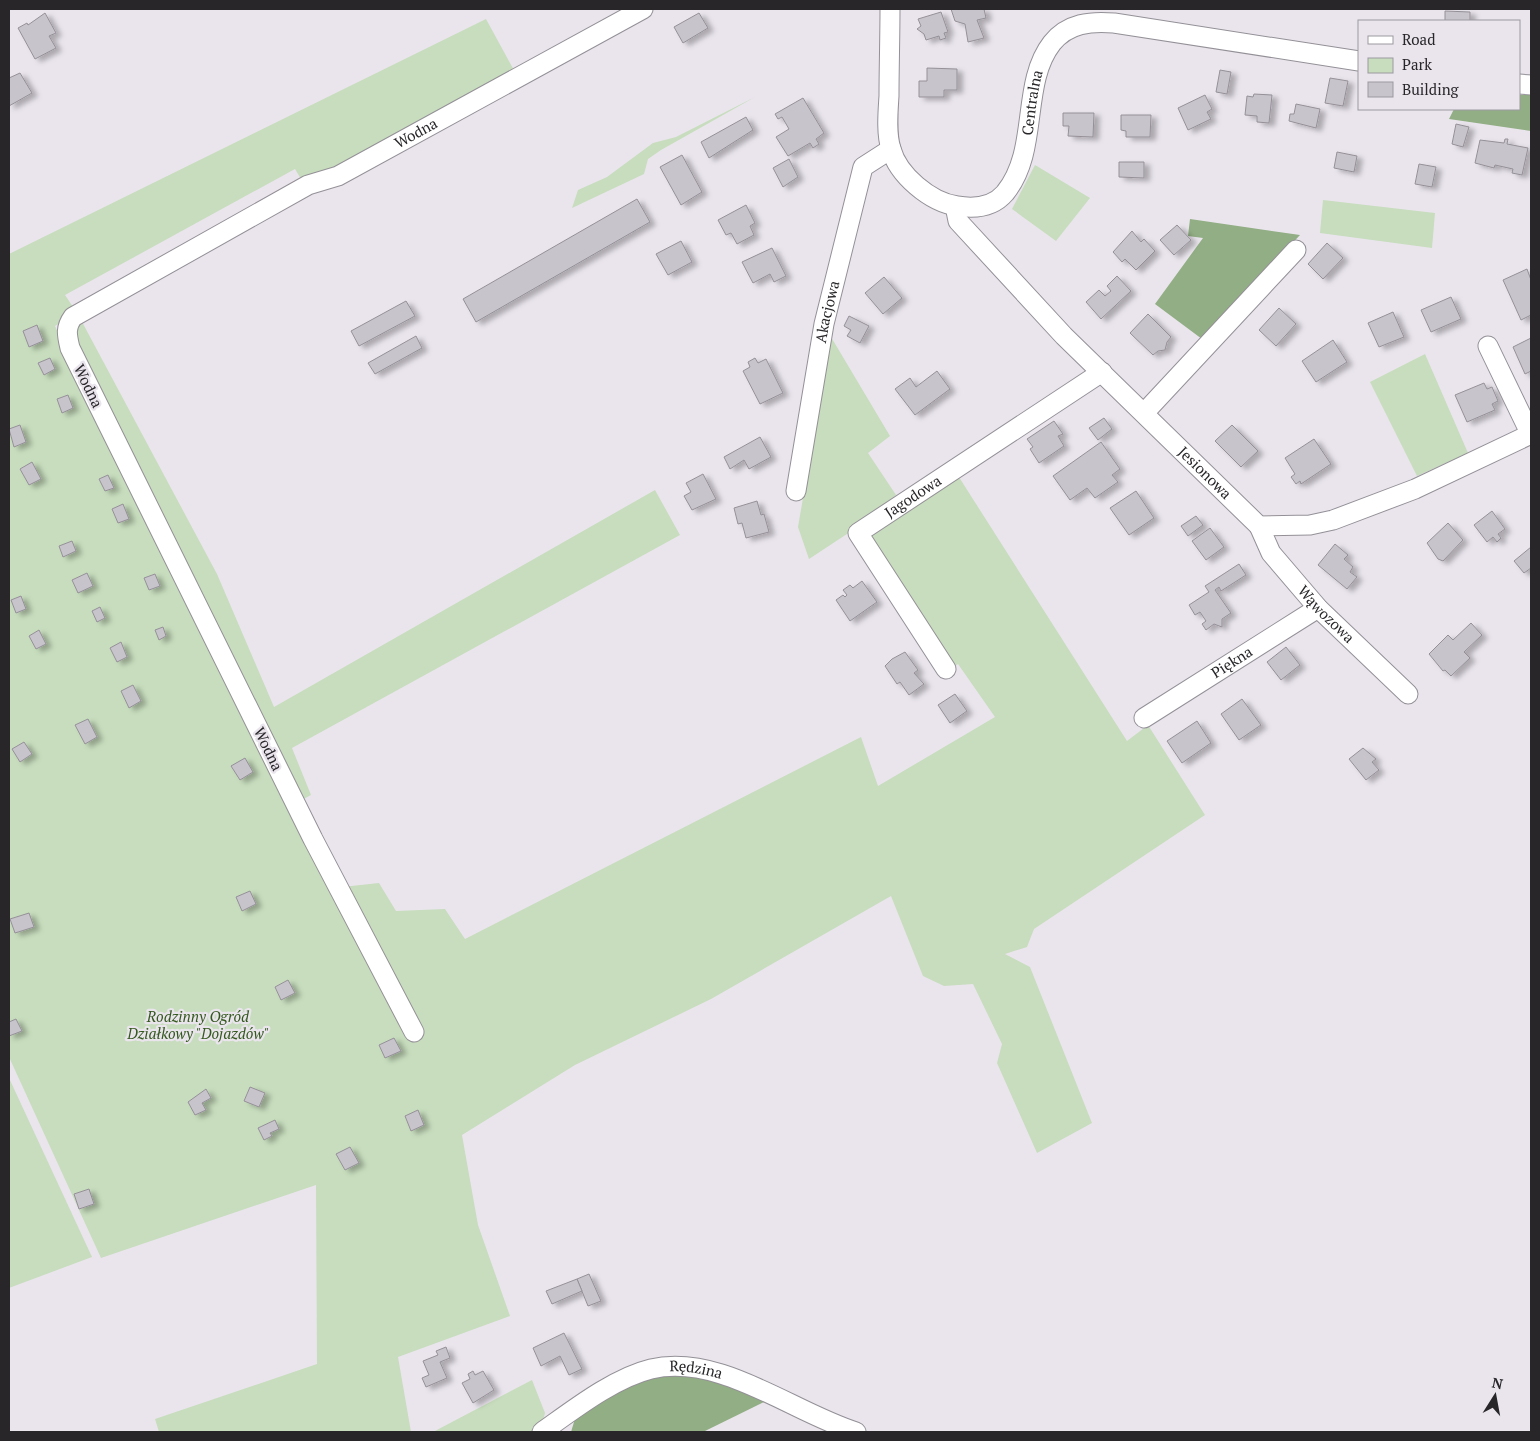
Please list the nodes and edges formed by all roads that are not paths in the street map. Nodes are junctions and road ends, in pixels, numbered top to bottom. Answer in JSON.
{"nodes":[{"id":1,"x":643,"y":9,"type":"edge"},
{"id":2,"x":890,"y":9,"type":"edge"},
{"id":3,"x":1358,"y":61,"type":"edge"},
{"id":4,"x":891,"y":149,"type":"junction"},
{"id":5,"x":955,"y":206,"type":"junction"},
{"id":6,"x":1296,"y":250,"type":"dead end"},
{"id":7,"x":1488,"y":346,"type":"dead end"},
{"id":8,"x":1102,"y":372,"type":"junction"},
{"id":9,"x":1145,"y":412,"type":"junction"},
{"id":10,"x":1531,"y":434,"type":"edge"},
{"id":11,"x":796,"y":491,"type":"dead end"},
{"id":12,"x":1259,"y":526,"type":"junction"},
{"id":13,"x":1318,"y":608,"type":"junction"},
{"id":14,"x":946,"y":669,"type":"dead end"},
{"id":15,"x":1408,"y":694,"type":"dead end"},
{"id":16,"x":1144,"y":718,"type":"dead end"},
{"id":17,"x":414,"y":1032,"type":"dead end"},
{"id":18,"x":542,"y":1432,"type":"edge"},
{"id":19,"x":856,"y":1432,"type":"edge"}],
"edges":[{"from":1,"to":17,"type":"street","name":"Wodna"},
{"from":2,"to":4,"type":"street","name":"Centralna"},
{"from":3,"to":5,"type":"street","name":"Centralna"},
{"from":4,"to":5,"type":"street","name":"Centralna"},
{"from":4,"to":11,"type":"street","name":"Akacjowa"},
{"from":5,"to":8,"type":"street","name":"Jesionowa"},
{"from":6,"to":9,"type":"street"},
{"from":7,"to":10,"type":"street"},
{"from":8,"to":9,"type":"street","name":"Jesionowa"},
{"from":8,"to":14,"type":"street","name":"Jagodowa"},
{"from":9,"to":12,"type":"street","name":"Jesionowa"},
{"from":10,"to":12,"type":"street"},
{"from":12,"to":13,"type":"street","name":"Wąwozowa"},
{"from":13,"to":15,"type":"street","name":"Wąwozowa"},
{"from":13,"to":16,"type":"street","name":"Piękna"},
{"from":18,"to":19,"type":"street","name":"Rędzina"}]}
